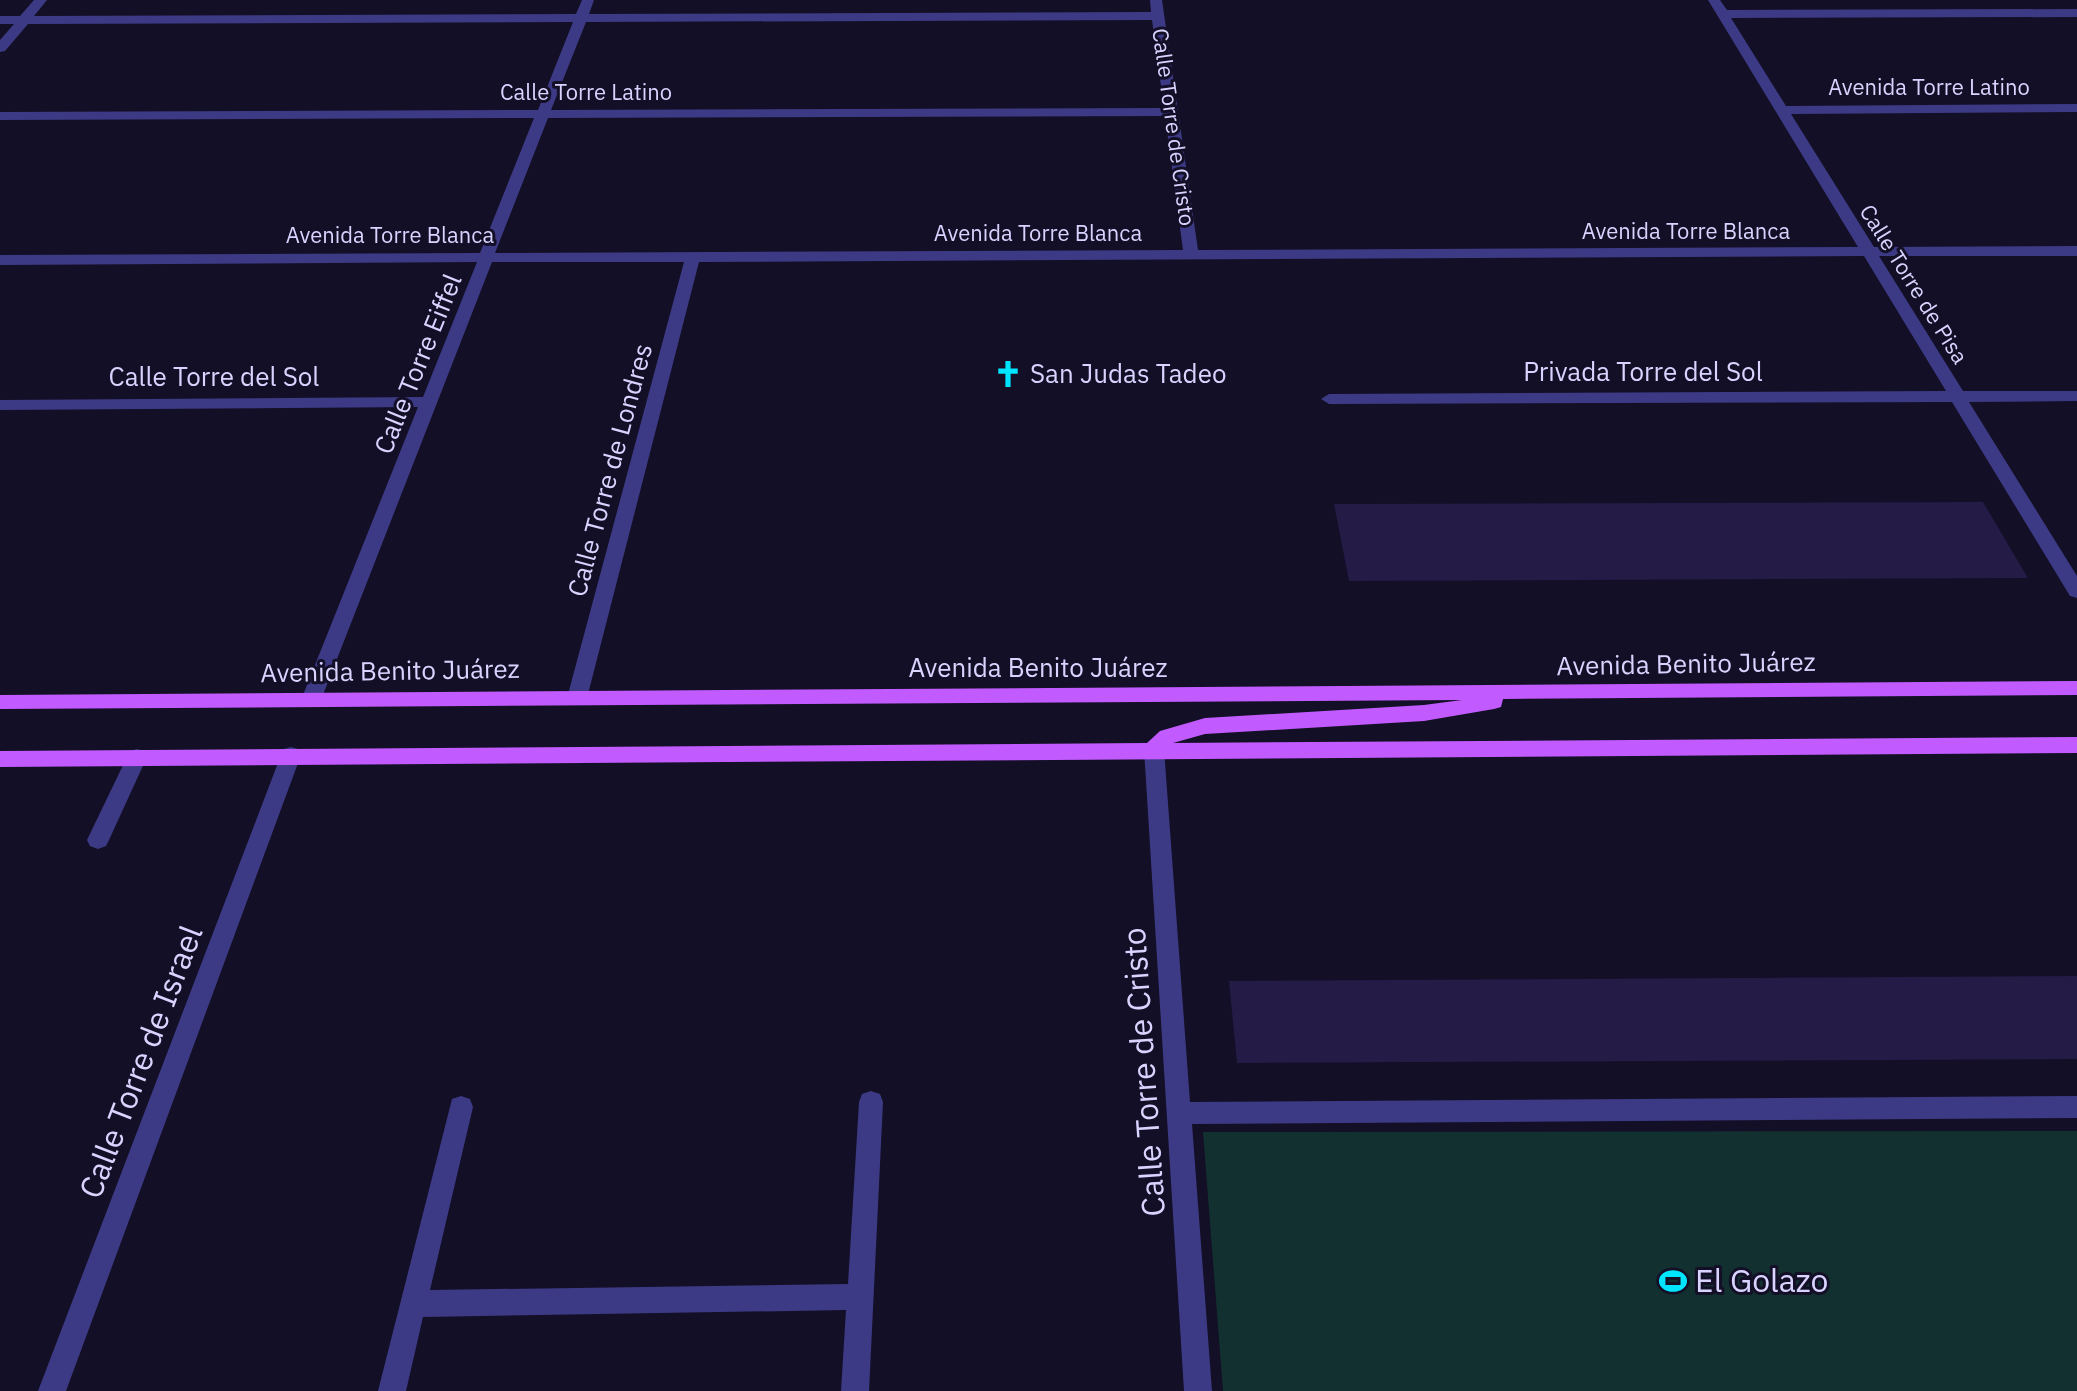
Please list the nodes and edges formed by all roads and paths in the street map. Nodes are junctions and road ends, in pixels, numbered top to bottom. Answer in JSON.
{"nodes":[{"id":1,"x":41,"y":0,"type":"edge"},
{"id":2,"x":588,"y":0,"type":"edge"},
{"id":3,"x":1156,"y":0,"type":"edge"},
{"id":4,"x":1718,"y":7,"type":"edge"},
{"id":5,"x":2077,"y":13,"type":"edge"},
{"id":6,"x":1158,"y":16,"type":"junction"},
{"id":7,"x":582,"y":17,"type":"junction"},
{"id":8,"x":0,"y":20,"type":"edge"},
{"id":9,"x":24,"y":20,"type":"junction"},
{"id":10,"x":0,"y":48,"type":"edge"},
{"id":11,"x":2077,"y":108,"type":"edge"},
{"id":12,"x":1781,"y":110,"type":"junction"},
{"id":13,"x":1172,"y":112,"type":"junction"},
{"id":14,"x":543,"y":114,"type":"junction"},
{"id":15,"x":0,"y":116,"type":"edge"},
{"id":16,"x":2077,"y":251,"type":"edge"},
{"id":17,"x":1868,"y":252,"type":"junction"},
{"id":18,"x":1191,"y":255,"type":"junction"},
{"id":19,"x":487,"y":256,"type":"junction"},
{"id":20,"x":693,"y":256,"type":"junction"},
{"id":21,"x":0,"y":260,"type":"edge"},
{"id":22,"x":2077,"y":396,"type":"edge"},
{"id":23,"x":1958,"y":397,"type":"junction"},
{"id":24,"x":1329,"y":399,"type":"dead end"},
{"id":25,"x":429,"y":402,"type":"junction"},
{"id":26,"x":0,"y":405,"type":"edge"},
{"id":27,"x":2077,"y":591,"type":"edge"},
{"id":28,"x":2077,"y":688,"type":"edge"},
{"id":29,"x":1534,"y":694,"type":"junction"},
{"id":30,"x":577,"y":698,"type":"junction"},
{"id":31,"x":311,"y":700,"type":"junction"},
{"id":32,"x":0,"y":702,"type":"edge"},
{"id":33,"x":2077,"y":745,"type":"edge"},
{"id":34,"x":1154,"y":749,"type":"junction"},
{"id":35,"x":291,"y":755,"type":"junction"},
{"id":36,"x":137,"y":757,"type":"junction"},
{"id":37,"x":0,"y":759,"type":"edge"},
{"id":38,"x":98,"y":840,"type":"dead end"},
{"id":39,"x":871,"y":1102,"type":"dead end"},
{"id":40,"x":461,"y":1107,"type":"dead end"},
{"id":41,"x":2077,"y":1107,"type":"edge"},
{"id":42,"x":1178,"y":1113,"type":"junction"},
{"id":43,"x":860,"y":1297,"type":"junction"},
{"id":44,"x":413,"y":1304,"type":"junction"},
{"id":45,"x":52,"y":1391,"type":"edge"},
{"id":46,"x":392,"y":1391,"type":"edge"},
{"id":47,"x":855,"y":1391,"type":"edge"},
{"id":48,"x":1198,"y":1391,"type":"edge"}],
"edges":[{"from":1,"to":9,"type":"street"},
{"from":2,"to":7,"type":"street","name":"Calle Torre Eiffel"},
{"from":3,"to":6,"type":"street","name":"Calle Torre de Cristo"},
{"from":4,"to":5,"type":"street"},
{"from":4,"to":12,"type":"street","name":"Calle Torre de Pisa"},
{"from":6,"to":7,"type":"street"},
{"from":6,"to":13,"type":"street","name":"Calle Torre de Cristo"},
{"from":7,"to":9,"type":"street"},
{"from":7,"to":14,"type":"street","name":"Calle Torre Eiffel"},
{"from":8,"to":9,"type":"street"},
{"from":9,"to":10,"type":"street"},
{"from":11,"to":12,"type":"street","name":"Avenida Torre Latino"},
{"from":12,"to":17,"type":"street","name":"Calle Torre de Pisa"},
{"from":13,"to":14,"type":"street","name":"Calle Torre Latino"},
{"from":13,"to":18,"type":"street","name":"Calle Torre de Cristo"},
{"from":14,"to":15,"type":"street","name":"Calle Torre Latino"},
{"from":14,"to":19,"type":"street","name":"Calle Torre Eiffel"},
{"from":16,"to":17,"type":"street","name":"Avenida Torre Blanca"},
{"from":17,"to":18,"type":"street","name":"Avenida Torre Blanca"},
{"from":17,"to":23,"type":"street","name":"Calle Torre de Pisa"},
{"from":18,"to":20,"type":"street","name":"Avenida Torre Blanca"},
{"from":19,"to":20,"type":"street","name":"Avenida Torre Blanca"},
{"from":19,"to":21,"type":"street","name":"Avenida Torre Blanca"},
{"from":19,"to":25,"type":"street","name":"Calle Torre Eiffel"},
{"from":20,"to":30,"type":"street","name":"Calle Torre de Londres"},
{"from":22,"to":23,"type":"street","name":"Privada Torre del Sol"},
{"from":23,"to":24,"type":"street","name":"Privada Torre del Sol"},
{"from":23,"to":27,"type":"street","name":"Calle Torre de Pisa"},
{"from":25,"to":26,"type":"street","name":"Calle Torre del Sol"},
{"from":25,"to":31,"type":"street","name":"Calle Torre Eiffel"},
{"from":28,"to":29,"type":"main road","name":"Avenida Benito Juárez"},
{"from":29,"to":30,"type":"main road","name":"Avenida Benito Juárez"},
{"from":29,"to":34,"type":"main road"},
{"from":30,"to":31,"type":"main road","name":"Avenida Benito Juárez"},
{"from":31,"to":32,"type":"main road","name":"Avenida Benito Juárez"},
{"from":33,"to":34,"type":"main road"},
{"from":34,"to":35,"type":"main road"},
{"from":34,"to":42,"type":"street","name":"Calle Torre de Cristo"},
{"from":35,"to":36,"type":"main road"},
{"from":35,"to":45,"type":"street","name":"Calle Torre de Israel"},
{"from":36,"to":37,"type":"main road"},
{"from":36,"to":38,"type":"street"},
{"from":39,"to":43,"type":"street"},
{"from":40,"to":44,"type":"street"},
{"from":41,"to":42,"type":"street"},
{"from":42,"to":48,"type":"street","name":"Calle Torre de Cristo"},
{"from":43,"to":44,"type":"street"},
{"from":43,"to":47,"type":"street"},
{"from":44,"to":46,"type":"street"}]}
